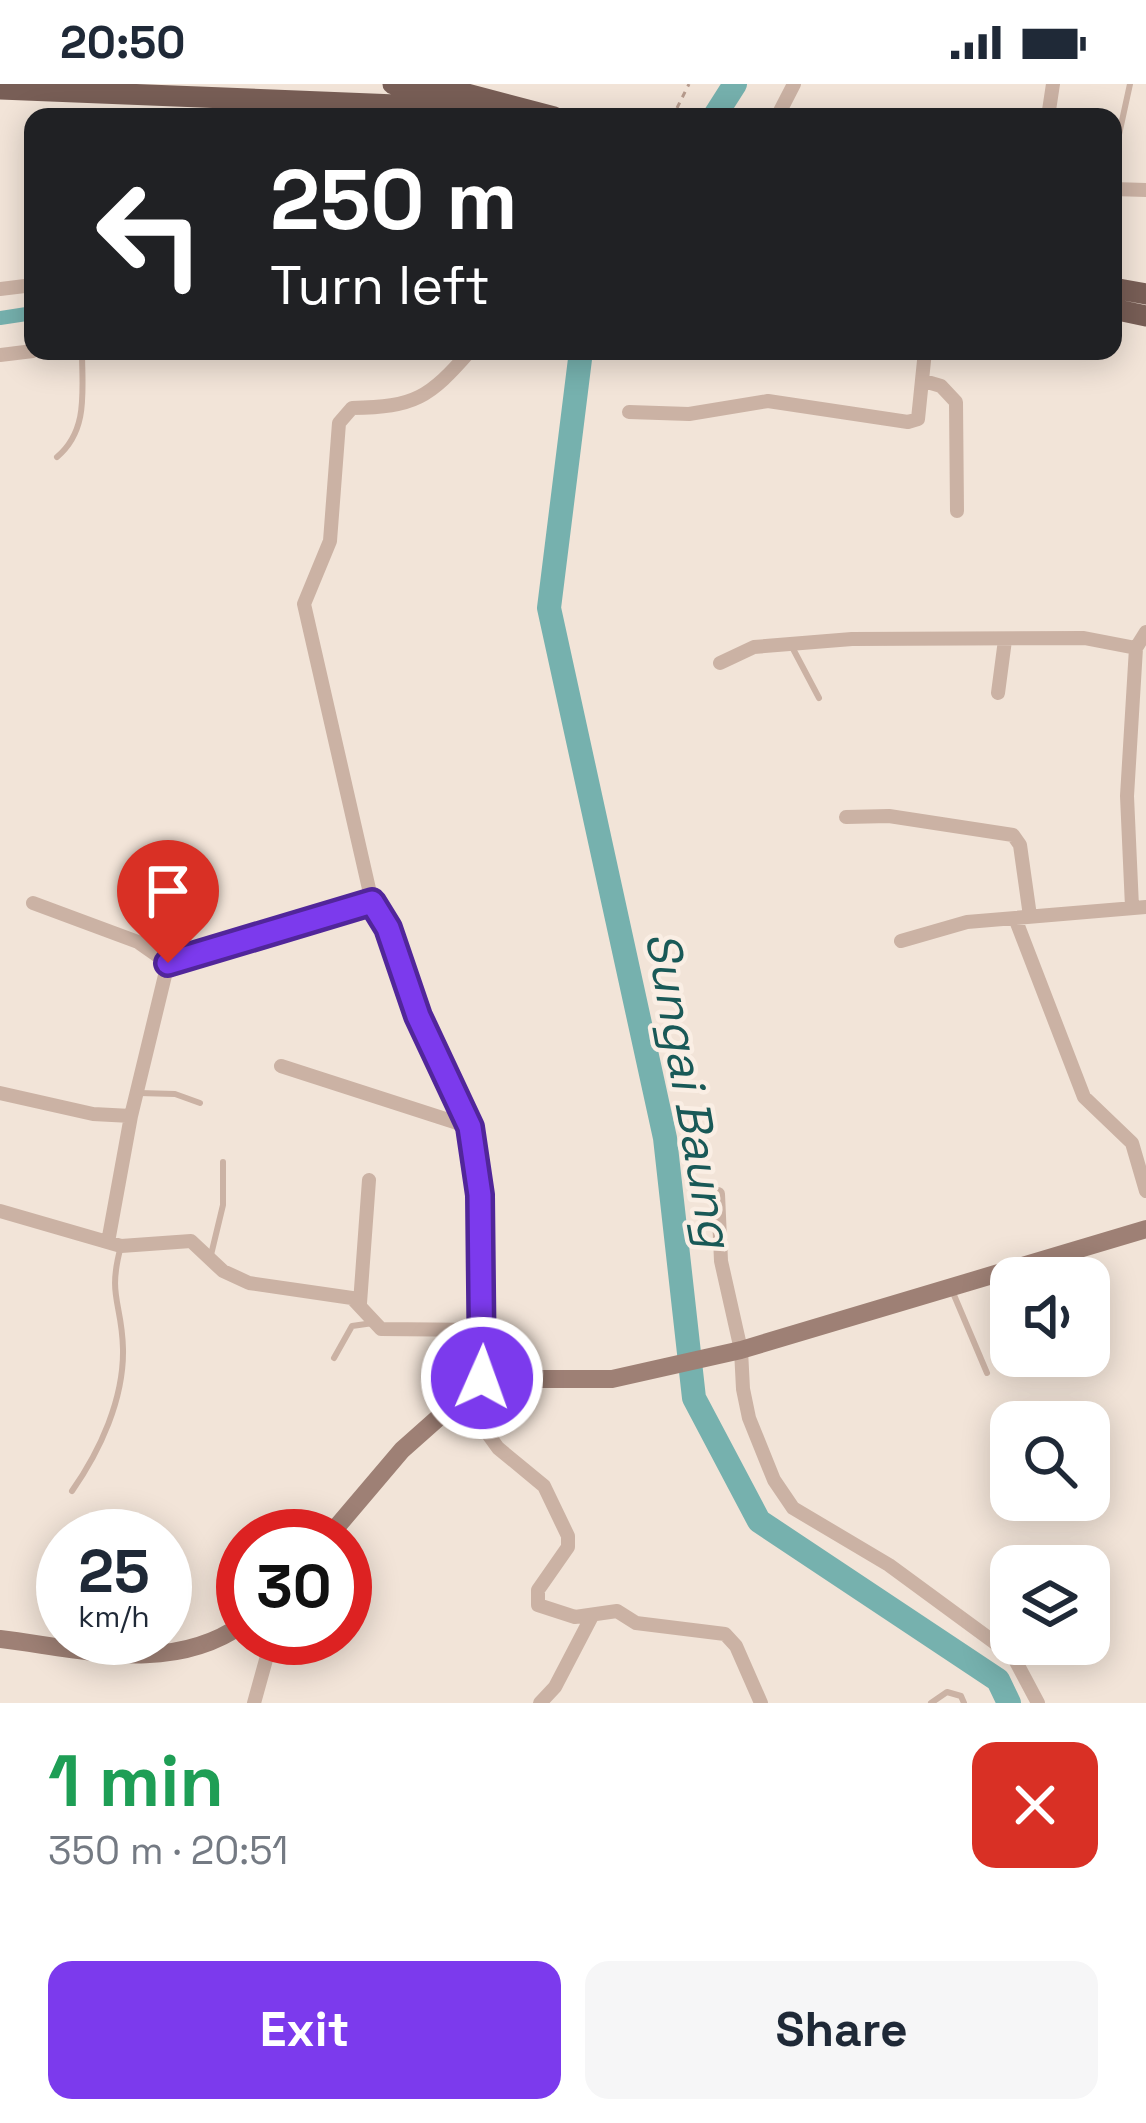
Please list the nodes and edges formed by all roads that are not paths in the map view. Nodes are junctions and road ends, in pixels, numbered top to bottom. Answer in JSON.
{"nodes":[{"id":1,"x":1130,"y":84,"type":"edge"},
{"id":2,"x":424,"y":85,"type":"edge"},
{"id":3,"x":0,"y":89,"type":"edge"},
{"id":4,"x":395,"y":102,"type":"edge"},
{"id":5,"x":517,"y":108,"type":"edge"},
{"id":6,"x":1122,"y":121,"type":"edge"},
{"id":7,"x":82,"y":360,"type":"edge"},
{"id":8,"x":462,"y":360,"type":"edge"},
{"id":9,"x":925,"y":360,"type":"edge"},
{"id":10,"x":924,"y":381,"type":"junction"},
{"id":11,"x":629,"y":412,"type":"dead end"},
{"id":12,"x":57,"y":457,"type":"dead end"},
{"id":13,"x":957,"y":512,"type":"dead end"},
{"id":14,"x":1146,"y":632,"type":"edge"},
{"id":15,"x":1005,"y":640,"type":"junction"},
{"id":16,"x":789,"y":642,"type":"junction"},
{"id":17,"x":1136,"y":648,"type":"junction"},
{"id":18,"x":720,"y":663,"type":"dead end"},
{"id":19,"x":1140,"y":677,"type":"edge"},
{"id":20,"x":998,"y":693,"type":"dead end"},
{"id":21,"x":819,"y":698,"type":"dead end"},
{"id":22,"x":846,"y":818,"type":"dead end"},
{"id":23,"x":372,"y":902,"type":"junction"},
{"id":24,"x":33,"y":903,"type":"dead end"},
{"id":25,"x":1139,"y":907,"type":"edge"},
{"id":26,"x":1023,"y":917,"type":"junction"},
{"id":27,"x":901,"y":941,"type":"dead end"},
{"id":28,"x":168,"y":963,"type":"junction"},
{"id":29,"x":281,"y":1066,"type":"dead end"},
{"id":30,"x":0,"y":1093,"type":"edge"},
{"id":31,"x":136,"y":1093,"type":"junction"},
{"id":32,"x":200,"y":1103,"type":"dead end"},
{"id":33,"x":130,"y":1116,"type":"junction"},
{"id":34,"x":470,"y":1127,"type":"junction"},
{"id":35,"x":223,"y":1162,"type":"dead end"},
{"id":36,"x":369,"y":1180,"type":"dead end"},
{"id":37,"x":1146,"y":1192,"type":"edge"},
{"id":38,"x":718,"y":1194,"type":"dead end"},
{"id":39,"x":0,"y":1211,"type":"edge"},
{"id":40,"x":1146,"y":1228,"type":"edge"},
{"id":41,"x":115,"y":1244,"type":"junction"},
{"id":42,"x":1046,"y":1257,"type":"edge"},
{"id":43,"x":210,"y":1258,"type":"junction"},
{"id":44,"x":990,"y":1273,"type":"edge"},
{"id":45,"x":950,"y":1285,"type":"junction"},
{"id":46,"x":360,"y":1303,"type":"junction"},
{"id":47,"x":373,"y":1324,"type":"junction"},
{"id":48,"x":484,"y":1330,"type":"junction"},
{"id":49,"x":741,"y":1350,"type":"junction"},
{"id":50,"x":334,"y":1358,"type":"dead end"},
{"id":51,"x":987,"y":1372,"type":"dead end"},
{"id":52,"x":482,"y":1378,"type":"junction"},
{"id":53,"x":462,"y":1398,"type":"junction"},
{"id":54,"x":72,"y":1492,"type":"dead end"},
{"id":55,"x":351,"y":1509,"type":"edge"},
{"id":56,"x":592,"y":1616,"type":"junction"},
{"id":57,"x":0,"y":1639,"type":"edge"},
{"id":58,"x":216,"y":1641,"type":"edge"},
{"id":59,"x":265,"y":1665,"type":"edge"},
{"id":60,"x":254,"y":1703,"type":"edge"},
{"id":61,"x":540,"y":1703,"type":"edge"},
{"id":62,"x":761,"y":1703,"type":"edge"},
{"id":63,"x":931,"y":1703,"type":"edge"},
{"id":64,"x":964,"y":1703,"type":"edge"},
{"id":65,"x":1039,"y":1703,"type":"edge"}],
"edges":[{"from":1,"to":6,"type":"lane"},
{"from":2,"to":4,"type":"main road"},
{"from":2,"to":5,"type":"main road"},
{"from":3,"to":4,"type":"main road"},
{"from":7,"to":12,"type":"lane"},
{"from":8,"to":23,"type":"street"},
{"from":9,"to":10,"type":"street"},
{"from":10,"to":11,"type":"street"},
{"from":10,"to":13,"type":"street"},
{"from":14,"to":17,"type":"street"},
{"from":15,"to":16,"type":"street"},
{"from":15,"to":17,"type":"street"},
{"from":15,"to":20,"type":"street"},
{"from":16,"to":18,"type":"street"},
{"from":16,"to":21,"type":"lane"},
{"from":17,"to":19,"type":"street"},
{"from":19,"to":25,"type":"street"},
{"from":22,"to":26,"type":"street"},
{"from":23,"to":28,"type":"street"},
{"from":23,"to":34,"type":"street"},
{"from":24,"to":28,"type":"street"},
{"from":25,"to":26,"type":"street"},
{"from":26,"to":27,"type":"street"},
{"from":26,"to":37,"type":"street"},
{"from":28,"to":31,"type":"street"},
{"from":29,"to":34,"type":"street"},
{"from":30,"to":33,"type":"street"},
{"from":31,"to":32,"type":"lane"},
{"from":31,"to":33,"type":"street"},
{"from":33,"to":41,"type":"street"},
{"from":34,"to":48,"type":"street"},
{"from":35,"to":43,"type":"lane"},
{"from":36,"to":46,"type":"street"},
{"from":38,"to":49,"type":"street"},
{"from":39,"to":41,"type":"street"},
{"from":40,"to":42,"type":"street"},
{"from":41,"to":43,"type":"street"},
{"from":41,"to":54,"type":"lane"},
{"from":43,"to":46,"type":"street"},
{"from":44,"to":45,"type":"street"},
{"from":45,"to":49,"type":"street"},
{"from":45,"to":51,"type":"lane"},
{"from":46,"to":47,"type":"street"},
{"from":47,"to":48,"type":"street"},
{"from":47,"to":50,"type":"lane"},
{"from":48,"to":52,"type":"street"},
{"from":49,"to":52,"type":"street"},
{"from":49,"to":65,"type":"street"},
{"from":52,"to":53,"type":"street"},
{"from":53,"to":55,"type":"street"},
{"from":53,"to":56,"type":"street"},
{"from":56,"to":61,"type":"street"},
{"from":56,"to":62,"type":"street"},
{"from":57,"to":58,"type":"street"},
{"from":59,"to":60,"type":"street"},
{"from":63,"to":64,"type":"lane"}]}
